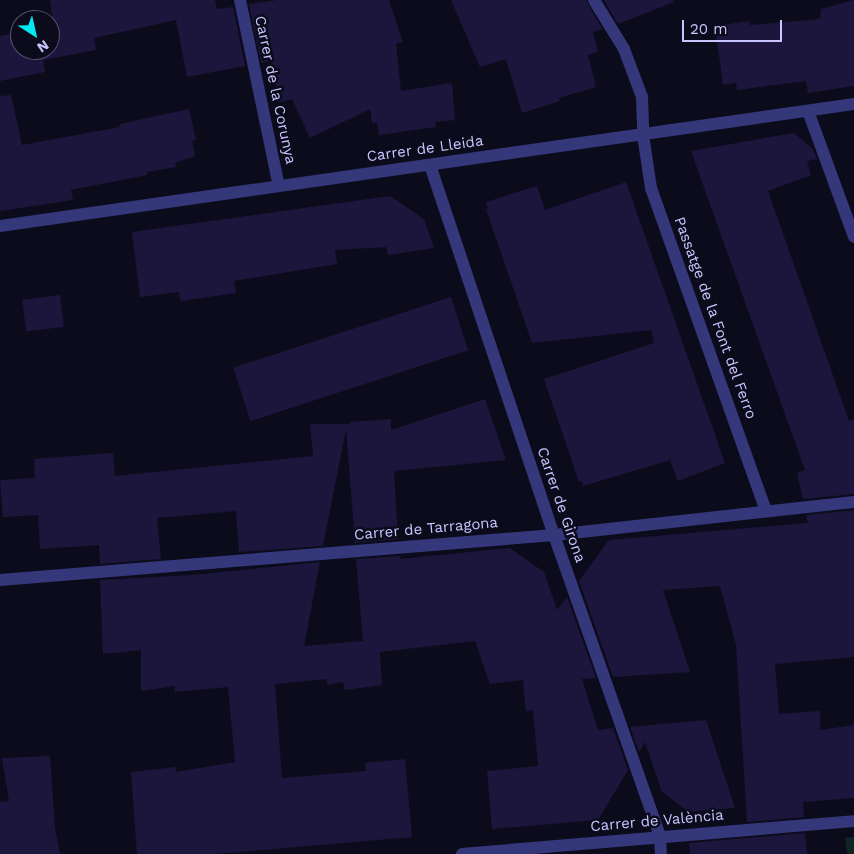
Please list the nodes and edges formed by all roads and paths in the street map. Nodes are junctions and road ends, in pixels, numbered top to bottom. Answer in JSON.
{"nodes":[{"id":1,"x":240,"y":0,"type":"edge"},
{"id":2,"x":594,"y":0,"type":"edge"},
{"id":3,"x":854,"y":104,"type":"edge"},
{"id":4,"x":808,"y":111,"type":"junction"},
{"id":5,"x":643,"y":135,"type":"junction"},
{"id":6,"x":430,"y":165,"type":"junction"},
{"id":7,"x":279,"y":186,"type":"junction"},
{"id":8,"x":0,"y":226,"type":"edge"},
{"id":9,"x":854,"y":237,"type":"edge"},
{"id":10,"x":854,"y":502,"type":"edge"},
{"id":11,"x":766,"y":511,"type":"junction"},
{"id":12,"x":554,"y":535,"type":"junction"},
{"id":13,"x":0,"y":580,"type":"edge"},
{"id":14,"x":854,"y":821,"type":"edge"},
{"id":15,"x":660,"y":836,"type":"junction"},
{"id":16,"x":462,"y":854,"type":"edge"},
{"id":17,"x":661,"y":854,"type":"edge"}],
"edges":[{"from":1,"to":7,"type":"street","name":"Carrer de la Corunya"},
{"from":2,"to":5,"type":"street","name":"Passatge de la Font del Ferro"},
{"from":3,"to":4,"type":"street","name":"Carrer de Lleida"},
{"from":4,"to":5,"type":"street","name":"Carrer de Lleida"},
{"from":4,"to":9,"type":"street"},
{"from":5,"to":6,"type":"street","name":"Carrer de Lleida"},
{"from":5,"to":11,"type":"street","name":"Passatge de la Font del Ferro"},
{"from":6,"to":7,"type":"street","name":"Carrer de Lleida"},
{"from":6,"to":12,"type":"street","name":"Carrer de Girona"},
{"from":7,"to":8,"type":"street","name":"Carrer de Lleida"},
{"from":10,"to":11,"type":"street","name":"Carrer de Tarragona"},
{"from":11,"to":12,"type":"street","name":"Carrer de Tarragona"},
{"from":12,"to":13,"type":"street","name":"Carrer de Tarragona"},
{"from":12,"to":15,"type":"street","name":"Carrer de Girona"},
{"from":14,"to":15,"type":"street","name":"Carrer de València"},
{"from":15,"to":16,"type":"street","name":"Carrer de València"},
{"from":15,"to":17,"type":"street","name":"Carrer de Girona"}]}
